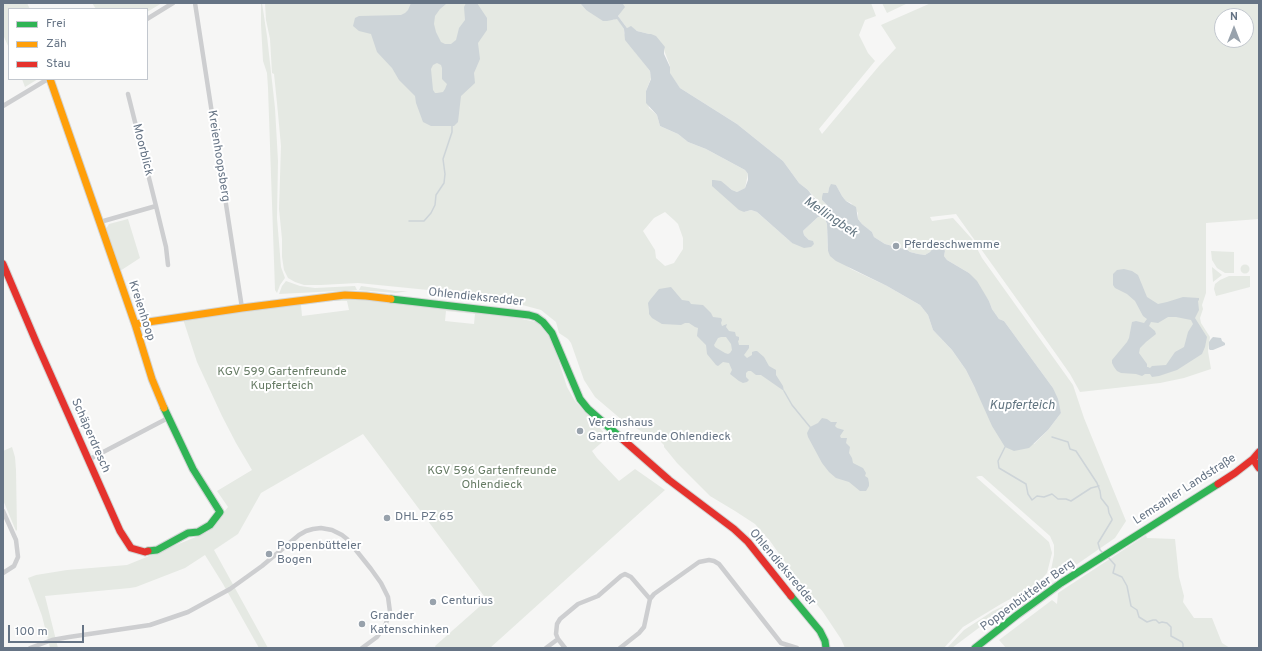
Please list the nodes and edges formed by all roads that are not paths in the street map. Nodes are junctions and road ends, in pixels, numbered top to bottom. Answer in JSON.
{"nodes":[{"id":1,"x":172,"y":3,"type":"edge"},
{"id":2,"x":195,"y":3,"type":"edge"},
{"id":3,"x":148,"y":17,"type":"edge"},
{"id":4,"x":47,"y":80,"type":"edge"},
{"id":5,"x":49,"y":80,"type":"edge"},
{"id":6,"x":128,"y":94,"type":"dead end"},
{"id":7,"x":3,"y":106,"type":"edge"},
{"id":8,"x":156,"y":206,"type":"junction"},
{"id":9,"x":100,"y":222,"type":"junction"},
{"id":10,"x":3,"y":264,"type":"edge"},
{"id":11,"x":168,"y":265,"type":"dead end"},
{"id":12,"x":242,"y":308,"type":"junction"},
{"id":13,"x":135,"y":324,"type":"junction"},
{"id":14,"x":168,"y":418,"type":"junction"},
{"id":15,"x":1259,"y":452,"type":"edge"},
{"id":16,"x":1253,"y":459,"type":"junction"},
{"id":17,"x":88,"y":460,"type":"junction"},
{"id":18,"x":1259,"y":468,"type":"edge"},
{"id":19,"x":3,"y":511,"type":"edge"},
{"id":20,"x":198,"y":532,"type":"joint"},
{"id":21,"x":1094,"y":562,"type":"joint"},
{"id":22,"x":3,"y":573,"type":"edge"},
{"id":23,"x":650,"y":599,"type":"junction"},
{"id":24,"x":558,"y":639,"type":"junction"},
{"id":25,"x":781,"y":645,"type":"edge"},
{"id":26,"x":30,"y":648,"type":"edge"},
{"id":27,"x":362,"y":648,"type":"edge"},
{"id":28,"x":546,"y":648,"type":"edge"},
{"id":29,"x":565,"y":648,"type":"edge"},
{"id":30,"x":620,"y":648,"type":"edge"},
{"id":31,"x":797,"y":648,"type":"edge"},
{"id":32,"x":826,"y":648,"type":"edge"},
{"id":33,"x":975,"y":648,"type":"edge"}],
"edges":[{"from":1,"to":3,"type":"street"},
{"from":2,"to":12,"type":"street","name":"Kreienhoopsberg"},
{"from":4,"to":7,"type":"street"},
{"from":5,"to":9,"type":"street","name":"Kreienhoop"},
{"from":6,"to":8,"type":"street","name":"Moorblick"},
{"from":8,"to":9,"type":"street"},
{"from":8,"to":11,"type":"street","name":"Moorblick"},
{"from":9,"to":13,"type":"street","name":"Kreienhoop"},
{"from":10,"to":17,"type":"street","name":"Schäperdresch"},
{"from":12,"to":13,"type":"street","name":"Ohlendieksredder"},
{"from":12,"to":32,"type":"street","name":"Ohlendieksredder"},
{"from":13,"to":14,"type":"street","name":"Kreienhoop"},
{"from":14,"to":17,"type":"street"},
{"from":14,"to":20,"type":"street","name":"Kreienhoop"},
{"from":15,"to":16,"type":"street","name":"Lemsahler Landstraße"},
{"from":16,"to":18,"type":"street"},
{"from":16,"to":21,"type":"street","name":"Lemsahler Landstraße"},
{"from":17,"to":20,"type":"street","name":"Schäperdresch"},
{"from":19,"to":22,"type":"street"},
{"from":21,"to":33,"type":"street","name":"Poppenbütteler Berg"},
{"from":23,"to":24,"type":"street"},
{"from":23,"to":25,"type":"street"},
{"from":23,"to":30,"type":"street"},
{"from":24,"to":28,"type":"street"},
{"from":24,"to":29,"type":"street"},
{"from":25,"to":31,"type":"street"},
{"from":26,"to":27,"type":"street"}]}
